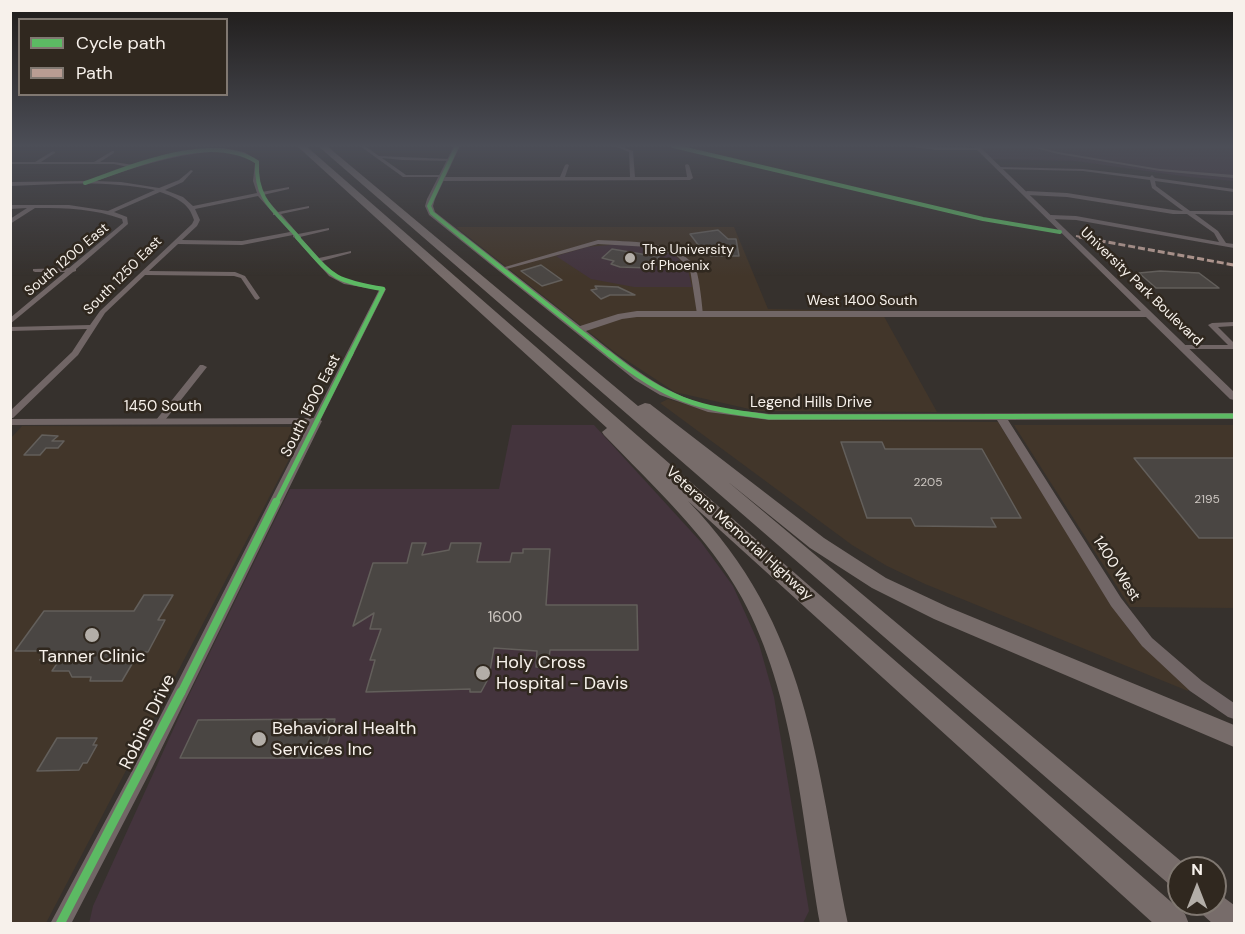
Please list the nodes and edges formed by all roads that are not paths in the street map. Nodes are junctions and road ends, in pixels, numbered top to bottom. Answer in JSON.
{"nodes":[{"id":1,"x":1084,"y":189,"type":"dead end"},
{"id":2,"x":152,"y":190,"type":"edge"},
{"id":3,"x":162,"y":190,"type":"edge"},
{"id":4,"x":259,"y":190,"type":"edge"},
{"id":5,"x":280,"y":190,"type":"edge"},
{"id":6,"x":350,"y":190,"type":"edge"},
{"id":7,"x":373,"y":190,"type":"edge"},
{"id":8,"x":436,"y":190,"type":"edge"},
{"id":9,"x":1022,"y":190,"type":"edge"},
{"id":10,"x":1157,"y":190,"type":"edge"},
{"id":11,"x":159,"y":191,"type":"junction"},
{"id":12,"x":1026,"y":193,"type":"junction"},
{"id":13,"x":260,"y":194,"type":"junction"},
{"id":14,"x":1082,"y":197,"type":"junction"},
{"id":15,"x":10,"y":207,"type":"edge"},
{"id":16,"x":33,"y":207,"type":"junction"},
{"id":17,"x":307,"y":207,"type":"dead end"},
{"id":18,"x":191,"y":208,"type":"junction"},
{"id":19,"x":108,"y":213,"type":"junction"},
{"id":20,"x":1189,"y":213,"type":"junction"},
{"id":21,"x":1234,"y":213,"type":"edge"},
{"id":22,"x":275,"y":214,"type":"junction"},
{"id":23,"x":1051,"y":217,"type":"junction"},
{"id":24,"x":10,"y":222,"type":"edge"},
{"id":25,"x":327,"y":229,"type":"dead end"},
{"id":26,"x":294,"y":235,"type":"junction"},
{"id":27,"x":176,"y":242,"type":"junction"},
{"id":28,"x":1224,"y":244,"type":"junction"},
{"id":29,"x":1234,"y":246,"type":"edge"},
{"id":30,"x":349,"y":252,"type":"dead end"},
{"id":31,"x":317,"y":260,"type":"junction"},
{"id":32,"x":501,"y":269,"type":"junction"},
{"id":33,"x":35,"y":270,"type":"dead end"},
{"id":34,"x":74,"y":270,"type":"junction"},
{"id":35,"x":144,"y":273,"type":"junction"},
{"id":36,"x":498,"y":297,"type":"junction"},
{"id":37,"x":257,"y":298,"type":"dead end"},
{"id":38,"x":700,"y":314,"type":"junction"},
{"id":39,"x":1148,"y":314,"type":"junction"},
{"id":40,"x":10,"y":322,"type":"edge"},
{"id":41,"x":1234,"y":324,"type":"edge"},
{"id":42,"x":91,"y":327,"type":"junction"},
{"id":43,"x":10,"y":330,"type":"edge"},
{"id":44,"x":578,"y":330,"type":"junction"},
{"id":45,"x":1183,"y":347,"type":"junction"},
{"id":46,"x":1234,"y":347,"type":"edge"},
{"id":47,"x":203,"y":367,"type":"dead end"},
{"id":48,"x":557,"y":373,"type":"junction"},
{"id":49,"x":1234,"y":397,"type":"edge"},
{"id":50,"x":10,"y":416,"type":"edge"},
{"id":51,"x":1234,"y":416,"type":"edge"},
{"id":52,"x":1001,"y":417,"type":"junction"},
{"id":53,"x":316,"y":421,"type":"junction"},
{"id":54,"x":10,"y":422,"type":"edge"},
{"id":55,"x":159,"y":422,"type":"junction"},
{"id":56,"x":260,"y":533,"type":"joint"},
{"id":57,"x":1234,"y":712,"type":"edge"},
{"id":58,"x":1234,"y":736,"type":"edge"},
{"id":59,"x":1167,"y":866,"type":"edge"},
{"id":60,"x":60,"y":924,"type":"edge"},
{"id":61,"x":834,"y":924,"type":"edge"},
{"id":62,"x":1175,"y":924,"type":"edge"}],
"edges":[{"from":1,"to":14,"type":"street"},
{"from":2,"to":11,"type":"street"},
{"from":3,"to":11,"type":"street","name":"South 1200 East"},
{"from":4,"to":13,"type":"street"},
{"from":5,"to":13,"type":"street"},
{"from":6,"to":48,"type":"highway","name":"Veterans Memorial Highway"},
{"from":7,"to":36,"type":"highway","name":"Veterans Memorial Highway"},
{"from":8,"to":32,"type":"street","name":"Legend Hills Drive"},
{"from":9,"to":12,"type":"street","name":"University Park Boulevard"},
{"from":10,"to":20,"type":"street"},
{"from":11,"to":18,"type":"street"},
{"from":11,"to":19,"type":"street","name":"South 1200 East"},
{"from":12,"to":14,"type":"street"},
{"from":12,"to":23,"type":"street","name":"University Park Boulevard"},
{"from":13,"to":18,"type":"street"},
{"from":13,"to":22,"type":"street"},
{"from":14,"to":20,"type":"street"},
{"from":15,"to":16,"type":"street"},
{"from":16,"to":19,"type":"street"},
{"from":16,"to":24,"type":"street"},
{"from":17,"to":22,"type":"street"},
{"from":18,"to":27,"type":"street","name":"South 1250 East"},
{"from":19,"to":34,"type":"street","name":"South 1200 East"},
{"from":20,"to":21,"type":"street"},
{"from":20,"to":28,"type":"street"},
{"from":22,"to":26,"type":"street"},
{"from":23,"to":28,"type":"street"},
{"from":23,"to":39,"type":"street","name":"University Park Boulevard"},
{"from":25,"to":26,"type":"street"},
{"from":26,"to":27,"type":"street"},
{"from":26,"to":31,"type":"street"},
{"from":27,"to":35,"type":"street","name":"South 1250 East"},
{"from":28,"to":29,"type":"street"},
{"from":30,"to":31,"type":"street"},
{"from":31,"to":53,"type":"street","name":"South 1500 East"},
{"from":32,"to":38,"type":"street"},
{"from":32,"to":44,"type":"street","name":"Legend Hills Drive"},
{"from":33,"to":34,"type":"street"},
{"from":34,"to":40,"type":"street","name":"South 1200 East"},
{"from":35,"to":37,"type":"street"},
{"from":35,"to":42,"type":"street","name":"South 1250 East"},
{"from":36,"to":58,"type":"highway"},
{"from":36,"to":59,"type":"highway","name":"Veterans Memorial Highway"},
{"from":38,"to":39,"type":"street","name":"West 1400 South"},
{"from":38,"to":44,"type":"street","name":"West 1400 South"},
{"from":39,"to":45,"type":"street","name":"University Park Boulevard"},
{"from":41,"to":46,"type":"street"},
{"from":42,"to":43,"type":"street"},
{"from":42,"to":50,"type":"street","name":"South 1250 East"},
{"from":44,"to":52,"type":"street","name":"Legend Hills Drive"},
{"from":45,"to":46,"type":"street"},
{"from":45,"to":49,"type":"street","name":"University Park Boulevard"},
{"from":47,"to":55,"type":"street"},
{"from":48,"to":61,"type":"highway"},
{"from":48,"to":62,"type":"highway","name":"Veterans Memorial Highway"},
{"from":51,"to":52,"type":"street","name":"Legend Hills Drive"},
{"from":52,"to":57,"type":"street","name":"1400 West"},
{"from":53,"to":55,"type":"street","name":"1450 South"},
{"from":53,"to":56,"type":"street","name":"South 1500 East"},
{"from":54,"to":55,"type":"street","name":"1450 South"},
{"from":56,"to":60,"type":"street","name":"Robins Drive"}]}
